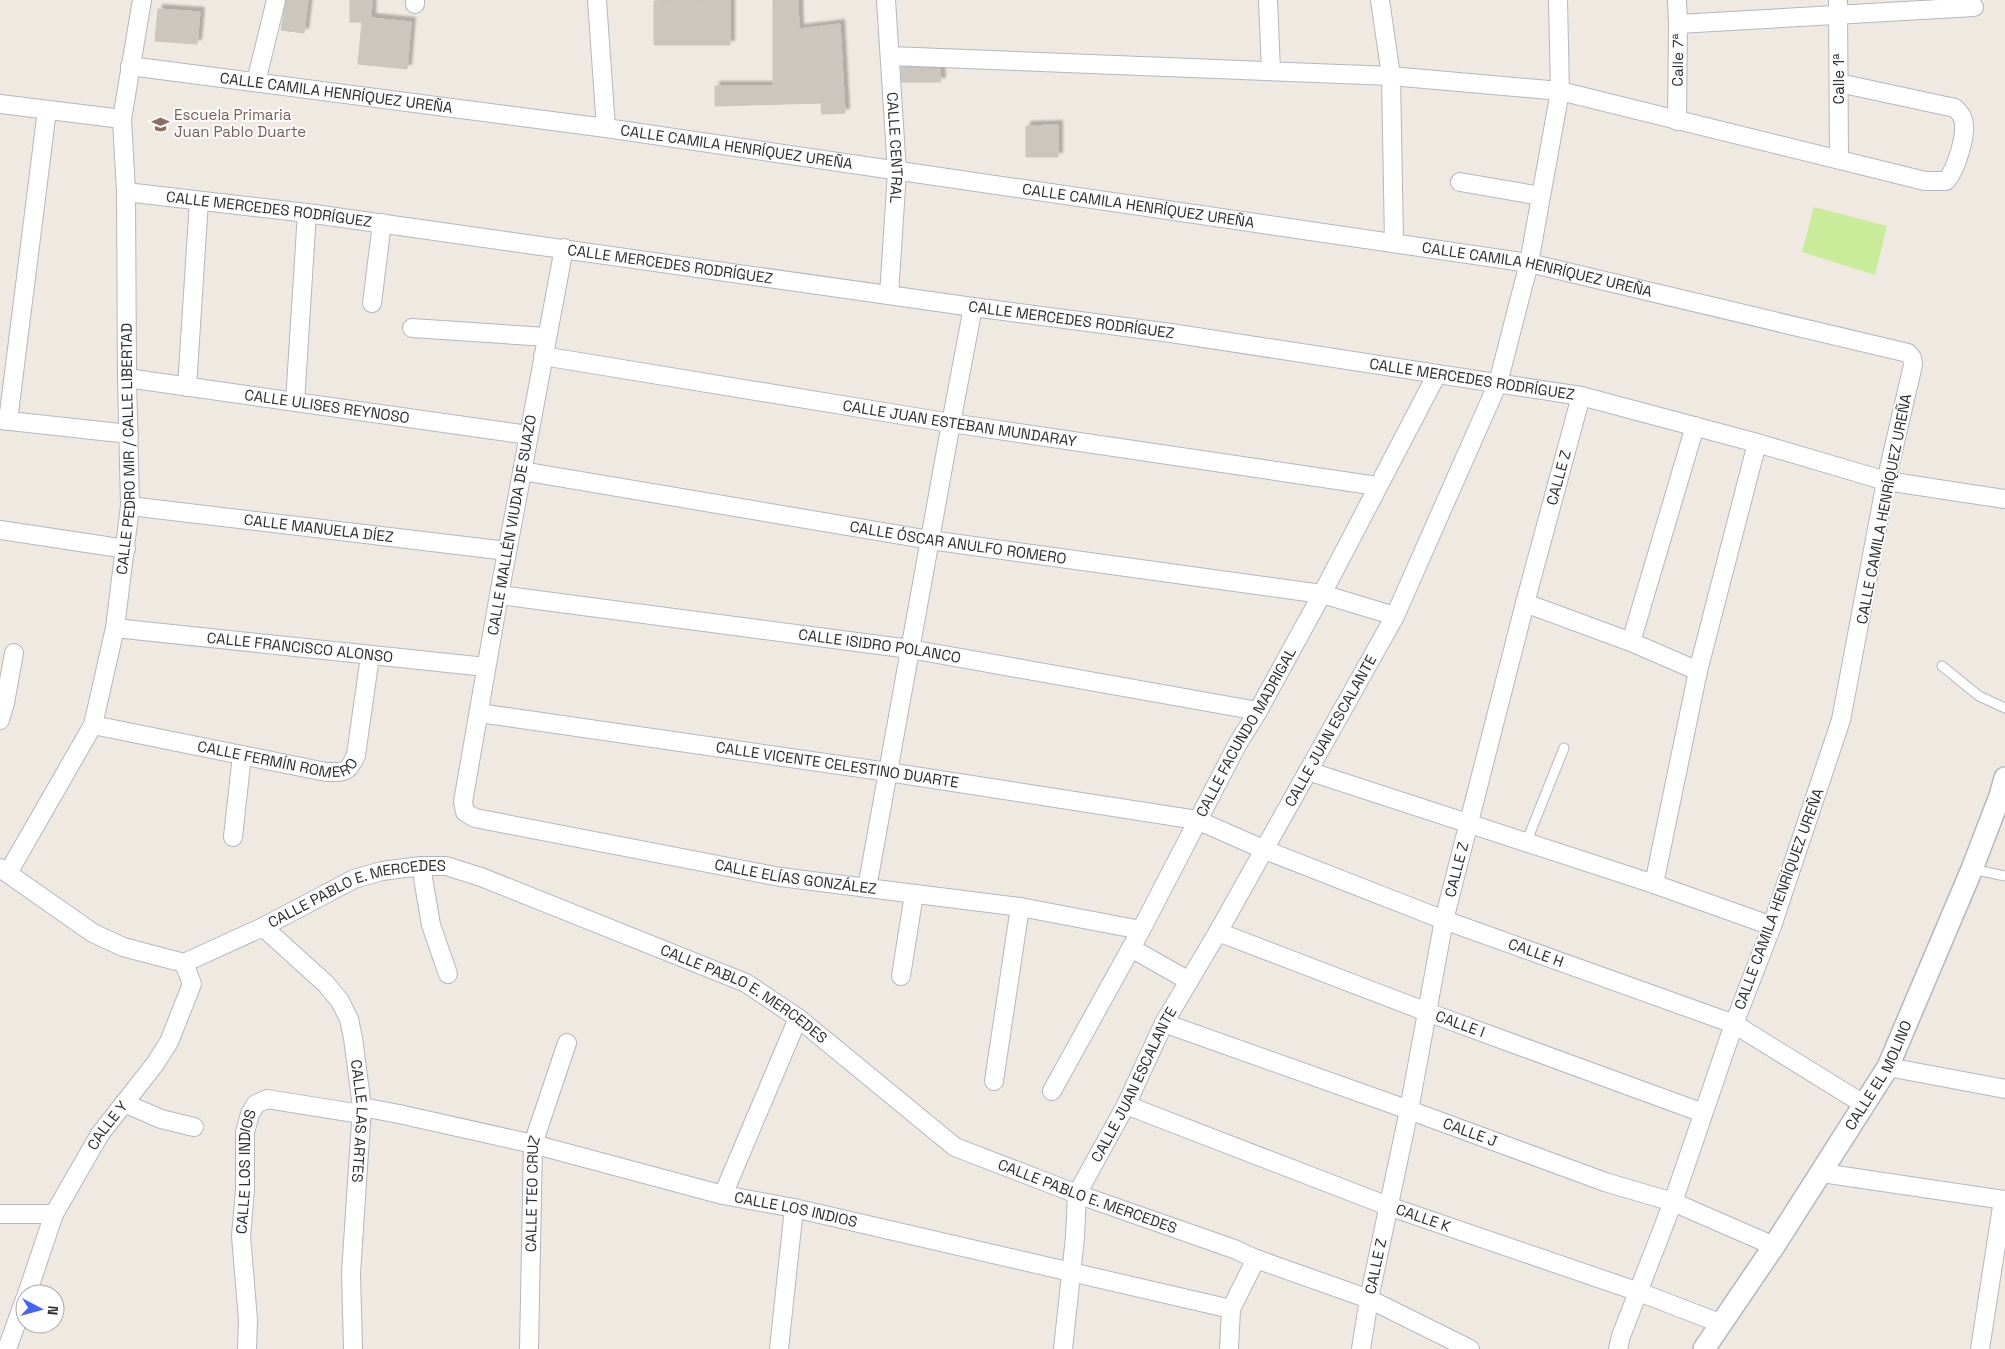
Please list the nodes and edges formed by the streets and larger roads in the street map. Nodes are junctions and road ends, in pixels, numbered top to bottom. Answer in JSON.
{"nodes":[{"id":1,"x":142,"y":0,"type":"edge"},
{"id":2,"x":276,"y":0,"type":"edge"},
{"id":3,"x":598,"y":0,"type":"edge"},
{"id":4,"x":886,"y":0,"type":"edge"},
{"id":5,"x":1268,"y":0,"type":"edge"},
{"id":6,"x":1380,"y":0,"type":"edge"},
{"id":7,"x":1558,"y":0,"type":"edge"},
{"id":8,"x":1677,"y":0,"type":"edge"},
{"id":9,"x":1838,"y":7,"type":"edge"},
{"id":10,"x":1974,"y":7,"type":"dead end"},
{"id":11,"x":1678,"y":24,"type":"junction"},
{"id":12,"x":890,"y":56,"type":"junction"},
{"id":13,"x":130,"y":66,"type":"junction"},
{"id":14,"x":1271,"y":71,"type":"junction"},
{"id":15,"x":1391,"y":76,"type":"junction"},
{"id":16,"x":256,"y":82,"type":"junction"},
{"id":17,"x":1839,"y":83,"type":"junction"},
{"id":18,"x":1560,"y":91,"type":"junction"},
{"id":19,"x":0,"y":104,"type":"edge"},
{"id":20,"x":47,"y":110,"type":"junction"},
{"id":21,"x":122,"y":120,"type":"junction"},
{"id":22,"x":1677,"y":121,"type":"junction"},
{"id":23,"x":606,"y":128,"type":"junction"},
{"id":24,"x":1839,"y":159,"type":"junction"},
{"id":25,"x":897,"y":172,"type":"junction"},
{"id":26,"x":1460,"y":182,"type":"dead end"},
{"id":27,"x":126,"y":192,"type":"junction"},
{"id":28,"x":1541,"y":196,"type":"junction"},
{"id":29,"x":199,"y":201,"type":"junction"},
{"id":30,"x":307,"y":213,"type":"junction"},
{"id":31,"x":382,"y":223,"type":"junction"},
{"id":32,"x":1394,"y":243,"type":"junction"},
{"id":33,"x":564,"y":248,"type":"junction"},
{"id":34,"x":1529,"y":263,"type":"junction"},
{"id":35,"x":890,"y":295,"type":"junction"},
{"id":36,"x":372,"y":303,"type":"dead end"},
{"id":37,"x":974,"y":307,"type":"junction"},
{"id":38,"x":412,"y":328,"type":"dead end"},
{"id":39,"x":546,"y":337,"type":"junction"},
{"id":40,"x":543,"y":356,"type":"junction"},
{"id":41,"x":1437,"y":374,"type":"junction"},
{"id":42,"x":126,"y":378,"type":"junction"},
{"id":43,"x":1498,"y":383,"type":"junction"},
{"id":44,"x":186,"y":387,"type":"junction"},
{"id":45,"x":1581,"y":396,"type":"junction"},
{"id":46,"x":295,"y":402,"type":"junction"},
{"id":47,"x":4,"y":420,"type":"edge"},
{"id":48,"x":951,"y":423,"type":"junction"},
{"id":49,"x":1695,"y":426,"type":"junction"},
{"id":50,"x":129,"y":434,"type":"junction"},
{"id":51,"x":528,"y":435,"type":"junction"},
{"id":52,"x":1757,"y":443,"type":"junction"},
{"id":53,"x":522,"y":471,"type":"junction"},
{"id":54,"x":1886,"y":481,"type":"junction"},
{"id":55,"x":1377,"y":486,"type":"junction"},
{"id":56,"x":2005,"y":499,"type":"edge"},
{"id":57,"x":130,"y":506,"type":"junction"},
{"id":58,"x":0,"y":530,"type":"edge"},
{"id":59,"x":930,"y":540,"type":"junction"},
{"id":60,"x":126,"y":549,"type":"junction"},
{"id":61,"x":507,"y":551,"type":"junction"},
{"id":62,"x":499,"y":594,"type":"junction"},
{"id":63,"x":1322,"y":594,"type":"junction"},
{"id":64,"x":1525,"y":603,"type":"junction"},
{"id":65,"x":1395,"y":616,"type":"junction"},
{"id":66,"x":115,"y":628,"type":"junction"},
{"id":67,"x":1631,"y":642,"type":"junction"},
{"id":68,"x":910,"y":649,"type":"junction"},
{"id":69,"x":14,"y":653,"type":"dead end"},
{"id":70,"x":370,"y":656,"type":"junction"},
{"id":71,"x":486,"y":667,"type":"junction"},
{"id":72,"x":1698,"y":671,"type":"junction"},
{"id":73,"x":1258,"y":711,"type":"junction"},
{"id":74,"x":479,"y":713,"type":"junction"},
{"id":75,"x":0,"y":720,"type":"edge"},
{"id":76,"x":93,"y":725,"type":"junction"},
{"id":77,"x":242,"y":755,"type":"junction"},
{"id":78,"x":1308,"y":771,"type":"junction"},
{"id":79,"x":888,"y":772,"type":"junction"},
{"id":80,"x":2003,"y":790,"type":"edge"},
{"id":81,"x":463,"y":802,"type":"joint"},
{"id":82,"x":1197,"y":820,"type":"junction"},
{"id":83,"x":1469,"y":824,"type":"junction"},
{"id":84,"x":233,"y":837,"type":"dead end"},
{"id":85,"x":1265,"y":850,"type":"junction"},
{"id":86,"x":421,"y":866,"type":"junction"},
{"id":87,"x":4,"y":870,"type":"edge"},
{"id":88,"x":1654,"y":884,"type":"junction"},
{"id":89,"x":867,"y":888,"type":"junction"},
{"id":90,"x":914,"y":894,"type":"junction"},
{"id":91,"x":1020,"y":908,"type":"junction"},
{"id":92,"x":1444,"y":920,"type":"junction"},
{"id":93,"x":1772,"y":926,"type":"junction"},
{"id":94,"x":263,"y":927,"type":"junction"},
{"id":95,"x":1141,"y":930,"type":"junction"},
{"id":96,"x":1218,"y":932,"type":"junction"},
{"id":97,"x":1131,"y":948,"type":"junction"},
{"id":98,"x":184,"y":963,"type":"junction"},
{"id":99,"x":448,"y":974,"type":"dead end"},
{"id":100,"x":901,"y":976,"type":"dead end"},
{"id":101,"x":1189,"y":980,"type":"junction"},
{"id":102,"x":1427,"y":1012,"type":"junction"},
{"id":103,"x":798,"y":1018,"type":"junction"},
{"id":104,"x":1164,"y":1023,"type":"junction"},
{"id":105,"x":1734,"y":1024,"type":"junction"},
{"id":106,"x":566,"y":1044,"type":"dead end"},
{"id":107,"x":1888,"y":1067,"type":"junction"},
{"id":108,"x":994,"y":1081,"type":"dead end"},
{"id":109,"x":2005,"y":1089,"type":"edge"},
{"id":110,"x":1052,"y":1091,"type":"dead end"},
{"id":111,"x":124,"y":1103,"type":"junction"},
{"id":112,"x":1126,"y":1105,"type":"junction"},
{"id":113,"x":1865,"y":1105,"type":"junction"},
{"id":114,"x":361,"y":1110,"type":"junction"},
{"id":115,"x":1409,"y":1110,"type":"junction"},
{"id":116,"x":1702,"y":1113,"type":"junction"},
{"id":117,"x":194,"y":1127,"type":"dead end"},
{"id":118,"x":533,"y":1144,"type":"junction"},
{"id":119,"x":1822,"y":1172,"type":"junction"},
{"id":120,"x":1077,"y":1194,"type":"junction"},
{"id":121,"x":723,"y":1195,"type":"junction"},
{"id":122,"x":2004,"y":1200,"type":"edge"},
{"id":123,"x":1673,"y":1202,"type":"junction"},
{"id":124,"x":1388,"y":1206,"type":"junction"},
{"id":125,"x":794,"y":1208,"type":"junction"},
{"id":126,"x":0,"y":1214,"type":"edge"},
{"id":127,"x":54,"y":1214,"type":"junction"},
{"id":128,"x":1774,"y":1246,"type":"junction"},
{"id":129,"x":1256,"y":1259,"type":"junction"},
{"id":130,"x":1071,"y":1271,"type":"junction"},
{"id":131,"x":30,"y":1284,"type":"edge"},
{"id":132,"x":1639,"y":1292,"type":"junction"},
{"id":133,"x":1369,"y":1299,"type":"junction"},
{"id":134,"x":1231,"y":1309,"type":"junction"},
{"id":135,"x":1722,"y":1324,"type":"junction"},
{"id":136,"x":15,"y":1326,"type":"edge"},
{"id":137,"x":7,"y":1349,"type":"edge"},
{"id":138,"x":247,"y":1349,"type":"edge"},
{"id":139,"x":354,"y":1349,"type":"edge"},
{"id":140,"x":529,"y":1349,"type":"edge"},
{"id":141,"x":779,"y":1349,"type":"edge"},
{"id":142,"x":1063,"y":1349,"type":"edge"},
{"id":143,"x":1229,"y":1349,"type":"edge"},
{"id":144,"x":1361,"y":1349,"type":"edge"},
{"id":145,"x":1470,"y":1349,"type":"edge"},
{"id":146,"x":1618,"y":1349,"type":"edge"},
{"id":147,"x":1704,"y":1349,"type":"edge"},
{"id":148,"x":1980,"y":1349,"type":"edge"}],
"edges":[{"from":1,"to":13,"type":"street","name":"CALLE PEDRO MIR / CALLE LIBERTAD"},
{"from":2,"to":16,"type":"street"},
{"from":3,"to":23,"type":"street"},
{"from":4,"to":12,"type":"street","name":"CALLE CENTRAL"},
{"from":5,"to":14,"type":"street"},
{"from":6,"to":15,"type":"street"},
{"from":7,"to":18,"type":"street","name":"CALLE JUAN ESCALANTE"},
{"from":8,"to":11,"type":"street","name":"Calle 7ª"},
{"from":9,"to":10,"type":"street"},
{"from":9,"to":11,"type":"street"},
{"from":9,"to":17,"type":"street","name":"Calle 1ª"},
{"from":11,"to":22,"type":"street","name":"Calle 7ª"},
{"from":12,"to":14,"type":"street"},
{"from":12,"to":25,"type":"street","name":"CALLE CENTRAL"},
{"from":13,"to":16,"type":"street","name":"CALLE CAMILA HENRÍQUEZ UREÑA"},
{"from":13,"to":21,"type":"street","name":"CALLE PEDRO MIR / CALLE LIBERTAD"},
{"from":14,"to":15,"type":"street"},
{"from":15,"to":18,"type":"street"},
{"from":15,"to":32,"type":"street"},
{"from":16,"to":23,"type":"street","name":"CALLE CAMILA HENRÍQUEZ UREÑA"},
{"from":17,"to":24,"type":"street","name":"Calle 1ª"},
{"from":17,"to":24,"type":"street"},
{"from":18,"to":22,"type":"street"},
{"from":18,"to":28,"type":"street","name":"CALLE JUAN ESCALANTE"},
{"from":19,"to":20,"type":"street"},
{"from":20,"to":21,"type":"street"},
{"from":20,"to":47,"type":"street"},
{"from":21,"to":27,"type":"street","name":"CALLE PEDRO MIR / CALLE LIBERTAD"},
{"from":22,"to":24,"type":"street"},
{"from":23,"to":25,"type":"street","name":"CALLE CAMILA HENRÍQUEZ UREÑA"},
{"from":25,"to":32,"type":"street","name":"CALLE CAMILA HENRÍQUEZ UREÑA"},
{"from":25,"to":35,"type":"street","name":"CALLE CENTRAL"},
{"from":26,"to":28,"type":"street"},
{"from":27,"to":29,"type":"street","name":"CALLE MERCEDES RODRÍGUEZ"},
{"from":27,"to":42,"type":"street","name":"CALLE PEDRO MIR / CALLE LIBERTAD"},
{"from":28,"to":34,"type":"street","name":"CALLE JUAN ESCALANTE"},
{"from":29,"to":30,"type":"street","name":"CALLE MERCEDES RODRÍGUEZ"},
{"from":29,"to":44,"type":"street"},
{"from":30,"to":31,"type":"street","name":"CALLE MERCEDES RODRÍGUEZ"},
{"from":30,"to":46,"type":"street"},
{"from":31,"to":33,"type":"street","name":"CALLE MERCEDES RODRÍGUEZ"},
{"from":31,"to":36,"type":"street"},
{"from":32,"to":34,"type":"street","name":"CALLE CAMILA HENRÍQUEZ UREÑA"},
{"from":33,"to":35,"type":"street","name":"CALLE MERCEDES RODRÍGUEZ"},
{"from":33,"to":39,"type":"street","name":"CALLE MALLÉN VIUDA DE SUAZO"},
{"from":34,"to":43,"type":"street","name":"CALLE JUAN ESCALANTE"},
{"from":34,"to":54,"type":"street","name":"CALLE CAMILA HENRÍQUEZ UREÑA"},
{"from":35,"to":37,"type":"street","name":"CALLE MERCEDES RODRÍGUEZ"},
{"from":37,"to":41,"type":"street","name":"CALLE MERCEDES RODRÍGUEZ"},
{"from":37,"to":48,"type":"street"},
{"from":38,"to":39,"type":"street"},
{"from":39,"to":40,"type":"street","name":"CALLE MALLÉN VIUDA DE SUAZO"},
{"from":40,"to":48,"type":"street","name":"CALLE JUAN ESTEBAN MUNDARAY"},
{"from":40,"to":51,"type":"street","name":"CALLE MALLÉN VIUDA DE SUAZO"},
{"from":41,"to":43,"type":"street","name":"CALLE MERCEDES RODRÍGUEZ"},
{"from":41,"to":55,"type":"street","name":"CALLE FACUNDO MADRIGAL"},
{"from":42,"to":44,"type":"street","name":"CALLE ULISES REYNOSO"},
{"from":42,"to":50,"type":"street","name":"CALLE PEDRO MIR / CALLE LIBERTAD"},
{"from":43,"to":45,"type":"street","name":"CALLE MERCEDES RODRÍGUEZ"},
{"from":43,"to":65,"type":"street","name":"CALLE JUAN ESCALANTE"},
{"from":44,"to":46,"type":"street","name":"CALLE ULISES REYNOSO"},
{"from":45,"to":49,"type":"street","name":"CALLE MERCEDES RODRÍGUEZ"},
{"from":45,"to":64,"type":"street","name":"CALLE Z"},
{"from":46,"to":51,"type":"street","name":"CALLE ULISES REYNOSO"},
{"from":47,"to":50,"type":"street"},
{"from":48,"to":55,"type":"street","name":"CALLE JUAN ESTEBAN MUNDARAY"},
{"from":48,"to":59,"type":"street"},
{"from":49,"to":52,"type":"street","name":"CALLE MERCEDES RODRÍGUEZ"},
{"from":49,"to":67,"type":"street"},
{"from":50,"to":57,"type":"street","name":"CALLE PEDRO MIR / CALLE LIBERTAD"},
{"from":51,"to":53,"type":"street","name":"CALLE MALLÉN VIUDA DE SUAZO"},
{"from":52,"to":54,"type":"street","name":"CALLE MERCEDES RODRÍGUEZ"},
{"from":52,"to":72,"type":"street"},
{"from":53,"to":59,"type":"street","name":"CALLE ÓSCAR ANULFO ROMERO"},
{"from":53,"to":61,"type":"street","name":"CALLE MALLÉN VIUDA DE SUAZO"},
{"from":54,"to":56,"type":"street","name":"CALLE MERCEDES RODRÍGUEZ"},
{"from":54,"to":93,"type":"street","name":"CALLE CAMILA HENRÍQUEZ UREÑA"},
{"from":55,"to":63,"type":"street","name":"CALLE FACUNDO MADRIGAL"},
{"from":57,"to":60,"type":"street","name":"CALLE PEDRO MIR / CALLE LIBERTAD"},
{"from":57,"to":61,"type":"street","name":"CALLE MANUELA DÍEZ"},
{"from":58,"to":60,"type":"street"},
{"from":59,"to":63,"type":"street","name":"CALLE ÓSCAR ANULFO ROMERO"},
{"from":59,"to":68,"type":"street"},
{"from":60,"to":66,"type":"street","name":"CALLE PEDRO MIR / CALLE LIBERTAD"},
{"from":61,"to":62,"type":"street","name":"CALLE MALLÉN VIUDA DE SUAZO"},
{"from":62,"to":68,"type":"street","name":"CALLE ISIDRO POLANCO"},
{"from":62,"to":71,"type":"street","name":"CALLE MALLÉN VIUDA DE SUAZO"},
{"from":63,"to":65,"type":"street","name":"CALLE ÓSCAR ANULFO ROMERO"},
{"from":63,"to":73,"type":"street","name":"CALLE FACUNDO MADRIGAL"},
{"from":64,"to":67,"type":"street"},
{"from":64,"to":83,"type":"street","name":"CALLE Z"},
{"from":65,"to":78,"type":"street","name":"CALLE JUAN ESCALANTE"},
{"from":66,"to":70,"type":"street","name":"CALLE FRANCISCO ALONSO"},
{"from":66,"to":76,"type":"street","name":"CALLE PEDRO MIR / CALLE LIBERTAD"},
{"from":67,"to":72,"type":"street"},
{"from":68,"to":73,"type":"street","name":"CALLE ISIDRO POLANCO"},
{"from":68,"to":79,"type":"street"},
{"from":69,"to":75,"type":"street"},
{"from":70,"to":71,"type":"street","name":"CALLE FRANCISCO ALONSO"},
{"from":70,"to":77,"type":"street","name":"CALLE FERMÍN ROMERO"},
{"from":71,"to":74,"type":"street","name":"CALLE MALLÉN VIUDA DE SUAZO"},
{"from":72,"to":88,"type":"street"},
{"from":73,"to":82,"type":"street","name":"CALLE FACUNDO MADRIGAL"},
{"from":74,"to":79,"type":"street","name":"CALLE VICENTE CELESTINO DUARTE"},
{"from":74,"to":81,"type":"street","name":"CALLE MALLÉN VIUDA DE SUAZO"},
{"from":76,"to":77,"type":"street","name":"CALLE FERMÍN ROMERO"},
{"from":76,"to":87,"type":"street","name":"CALLE PEDRO MIR / CALLE LIBERTAD"},
{"from":77,"to":84,"type":"street"},
{"from":78,"to":83,"type":"street"},
{"from":78,"to":85,"type":"street","name":"CALLE JUAN ESCALANTE"},
{"from":79,"to":82,"type":"street","name":"CALLE VICENTE CELESTINO DUARTE"},
{"from":79,"to":89,"type":"street"},
{"from":80,"to":107,"type":"street","name":"CALLE EL MOLINO"},
{"from":81,"to":89,"type":"street","name":"CALLE ELÍAS GONZÁLEZ"},
{"from":82,"to":85,"type":"street","name":"CALLE H"},
{"from":82,"to":95,"type":"street","name":"CALLE FACUNDO MADRIGAL"},
{"from":83,"to":88,"type":"street"},
{"from":83,"to":92,"type":"street","name":"CALLE Z"},
{"from":85,"to":92,"type":"street","name":"CALLE H"},
{"from":85,"to":96,"type":"street","name":"CALLE JUAN ESCALANTE"},
{"from":86,"to":94,"type":"street","name":"CALLE PABLO E. MERCEDES"},
{"from":86,"to":99,"type":"street"},
{"from":86,"to":103,"type":"street","name":"CALLE PABLO E. MERCEDES"},
{"from":87,"to":98,"type":"street"},
{"from":88,"to":93,"type":"street"},
{"from":89,"to":90,"type":"street","name":"CALLE ELÍAS GONZÁLEZ"},
{"from":90,"to":91,"type":"street","name":"CALLE ELÍAS GONZÁLEZ"},
{"from":90,"to":100,"type":"street"},
{"from":91,"to":95,"type":"street","name":"CALLE ELÍAS GONZÁLEZ"},
{"from":91,"to":108,"type":"street"},
{"from":92,"to":102,"type":"street","name":"CALLE Z"},
{"from":92,"to":105,"type":"street","name":"CALLE H"},
{"from":93,"to":105,"type":"street","name":"CALLE CAMILA HENRÍQUEZ UREÑA"},
{"from":94,"to":98,"type":"street","name":"CALLE PABLO E. MERCEDES"},
{"from":94,"to":114,"type":"street","name":"CALLE LAS ARTES"},
{"from":95,"to":97,"type":"street","name":"CALLE FACUNDO MADRIGAL"},
{"from":96,"to":101,"type":"street","name":"CALLE JUAN ESCALANTE"},
{"from":96,"to":102,"type":"street","name":"CALLE I"},
{"from":97,"to":101,"type":"street"},
{"from":97,"to":110,"type":"street","name":"CALLE FACUNDO MADRIGAL"},
{"from":98,"to":111,"type":"street","name":"CALLE Y"},
{"from":101,"to":104,"type":"street","name":"CALLE JUAN ESCALANTE"},
{"from":102,"to":115,"type":"street","name":"CALLE Z"},
{"from":102,"to":116,"type":"street","name":"CALLE I"},
{"from":103,"to":120,"type":"street","name":"CALLE PABLO E. MERCEDES"},
{"from":103,"to":121,"type":"street"},
{"from":104,"to":112,"type":"street","name":"CALLE JUAN ESCALANTE"},
{"from":104,"to":115,"type":"street","name":"CALLE J"},
{"from":105,"to":113,"type":"street","name":"CALLE H"},
{"from":105,"to":116,"type":"street","name":"CALLE CAMILA HENRÍQUEZ UREÑA"},
{"from":106,"to":118,"type":"street","name":"CALLE TEO CRUZ"},
{"from":107,"to":109,"type":"street"},
{"from":107,"to":113,"type":"street","name":"CALLE EL MOLINO"},
{"from":111,"to":117,"type":"street"},
{"from":111,"to":127,"type":"street","name":"CALLE Y"},
{"from":112,"to":120,"type":"street","name":"CALLE JUAN ESCALANTE"},
{"from":112,"to":124,"type":"street","name":"CALLE K"},
{"from":113,"to":119,"type":"street","name":"CALLE EL MOLINO"},
{"from":114,"to":118,"type":"street","name":"CALLE LOS INDIOS"},
{"from":114,"to":138,"type":"street","name":"CALLE LOS INDIOS"},
{"from":114,"to":139,"type":"street","name":"CALLE LAS ARTES"},
{"from":115,"to":123,"type":"street","name":"CALLE J"},
{"from":115,"to":124,"type":"street","name":"CALLE Z"},
{"from":116,"to":123,"type":"street","name":"CALLE CAMILA HENRÍQUEZ UREÑA"},
{"from":118,"to":121,"type":"street","name":"CALLE LOS INDIOS"},
{"from":118,"to":140,"type":"street","name":"CALLE TEO CRUZ"},
{"from":119,"to":122,"type":"street"},
{"from":119,"to":128,"type":"street","name":"CALLE EL MOLINO"},
{"from":120,"to":129,"type":"street","name":"CALLE PABLO E. MERCEDES"},
{"from":120,"to":130,"type":"street","name":"CALLE JUAN ESCALANTE"},
{"from":121,"to":125,"type":"street","name":"CALLE LOS INDIOS"},
{"from":122,"to":148,"type":"street"},
{"from":123,"to":128,"type":"street","name":"CALLE J"},
{"from":123,"to":132,"type":"street","name":"CALLE CAMILA HENRÍQUEZ UREÑA"},
{"from":124,"to":132,"type":"street","name":"CALLE K"},
{"from":124,"to":133,"type":"street","name":"CALLE Z"},
{"from":125,"to":130,"type":"street","name":"CALLE LOS INDIOS"},
{"from":125,"to":141,"type":"street"},
{"from":126,"to":127,"type":"street"},
{"from":127,"to":131,"type":"street","name":"CALLE Y"},
{"from":128,"to":135,"type":"street","name":"CALLE EL MOLINO"},
{"from":129,"to":133,"type":"street","name":"CALLE PABLO E. MERCEDES"},
{"from":129,"to":134,"type":"street"},
{"from":130,"to":134,"type":"street","name":"CALLE LOS INDIOS"},
{"from":130,"to":142,"type":"street","name":"CALLE JUAN ESCALANTE"},
{"from":132,"to":135,"type":"street","name":"CALLE K"},
{"from":132,"to":146,"type":"street","name":"CALLE CAMILA HENRÍQUEZ UREÑA"},
{"from":133,"to":144,"type":"street","name":"CALLE Z"},
{"from":133,"to":145,"type":"street","name":"CALLE PABLO E. MERCEDES"},
{"from":134,"to":143,"type":"street"},
{"from":135,"to":147,"type":"street","name":"CALLE EL MOLINO"},
{"from":136,"to":137,"type":"street"}]}
